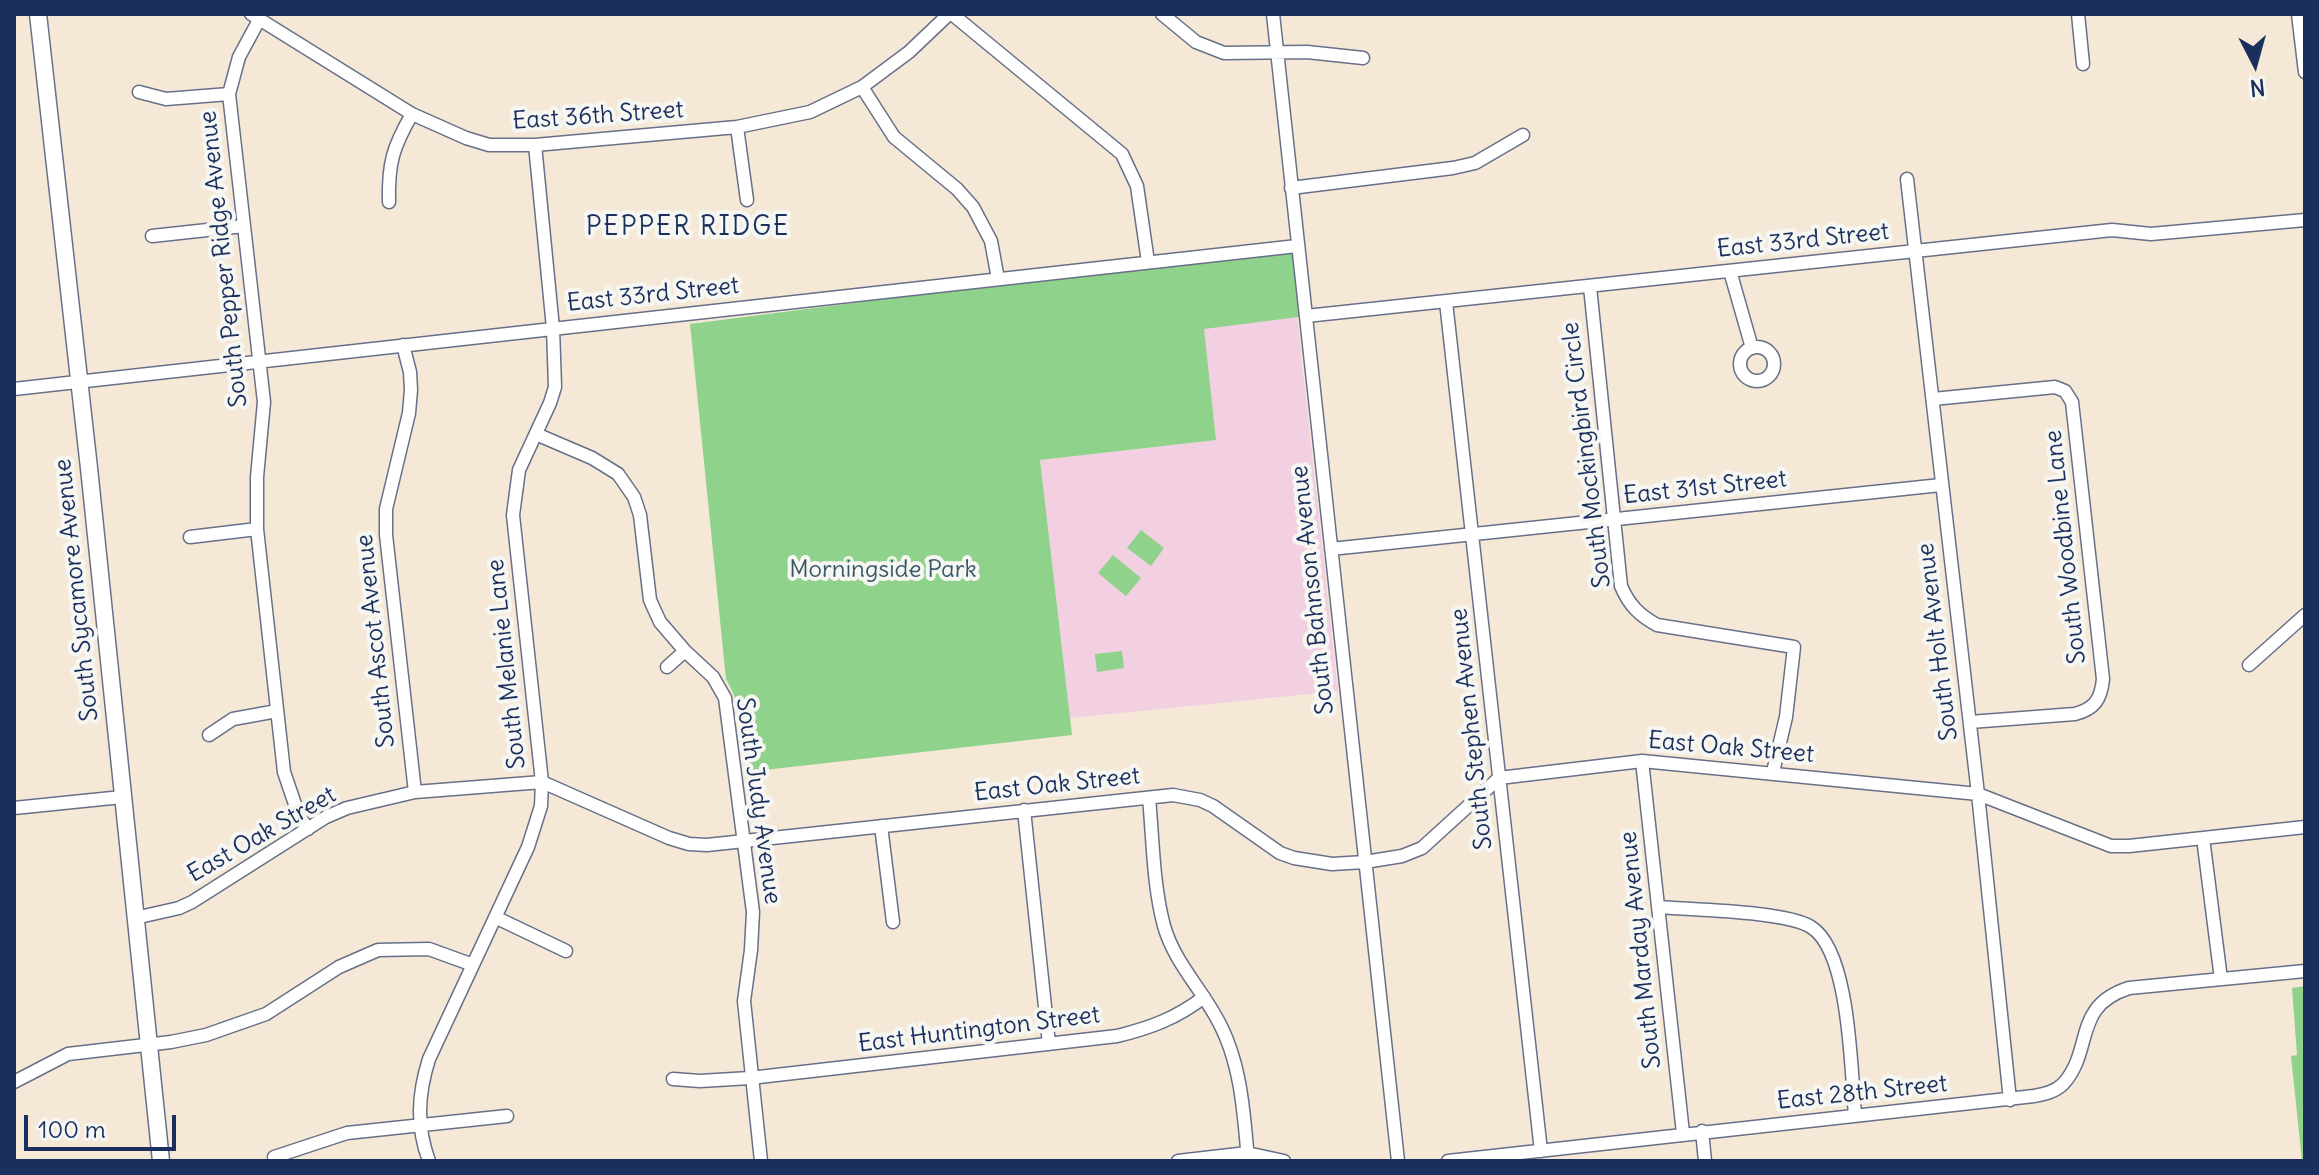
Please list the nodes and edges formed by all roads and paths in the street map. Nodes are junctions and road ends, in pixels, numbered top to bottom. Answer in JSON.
{"nodes":[{"id":1,"x":38,"y":14,"type":"edge"},
{"id":2,"x":951,"y":14,"type":"edge"},
{"id":3,"x":1162,"y":14,"type":"edge"},
{"id":4,"x":1273,"y":14,"type":"edge"},
{"id":5,"x":2078,"y":14,"type":"edge"},
{"id":6,"x":2298,"y":14,"type":"edge"},
{"id":7,"x":255,"y":17,"type":"edge"},
{"id":8,"x":1277,"y":51,"type":"junction"},
{"id":9,"x":1363,"y":58,"type":"dead end"},
{"id":10,"x":2083,"y":64,"type":"dead end"},
{"id":11,"x":2305,"y":72,"type":"edge"},
{"id":12,"x":862,"y":87,"type":"junction"},
{"id":13,"x":139,"y":92,"type":"dead end"},
{"id":14,"x":229,"y":94,"type":"junction"},
{"id":15,"x":412,"y":114,"type":"junction"},
{"id":16,"x":737,"y":127,"type":"junction"},
{"id":17,"x":1523,"y":135,"type":"dead end"},
{"id":18,"x":535,"y":145,"type":"junction"},
{"id":19,"x":1907,"y":179,"type":"dead end"},
{"id":20,"x":1291,"y":188,"type":"junction"},
{"id":21,"x":747,"y":200,"type":"dead end"},
{"id":22,"x":389,"y":202,"type":"dead end"},
{"id":23,"x":2305,"y":220,"type":"edge"},
{"id":24,"x":244,"y":226,"type":"junction"},
{"id":25,"x":152,"y":236,"type":"dead end"},
{"id":26,"x":1297,"y":246,"type":"junction"},
{"id":27,"x":1914,"y":251,"type":"junction"},
{"id":28,"x":1148,"y":262,"type":"junction"},
{"id":29,"x":1730,"y":271,"type":"junction"},
{"id":30,"x":998,"y":279,"type":"junction"},
{"id":31,"x":1590,"y":287,"type":"junction"},
{"id":32,"x":1446,"y":302,"type":"junction"},
{"id":33,"x":1306,"y":316,"type":"junction"},
{"id":34,"x":553,"y":328,"type":"junction"},
{"id":35,"x":403,"y":345,"type":"junction"},
{"id":36,"x":1752,"y":348,"type":"dead end"},
{"id":37,"x":259,"y":361,"type":"junction"},
{"id":38,"x":79,"y":381,"type":"junction"},
{"id":39,"x":14,"y":389,"type":"edge"},
{"id":40,"x":1933,"y":399,"type":"junction"},
{"id":41,"x":536,"y":434,"type":"junction"},
{"id":42,"x":1941,"y":485,"type":"junction"},
{"id":43,"x":1615,"y":520,"type":"junction"},
{"id":44,"x":257,"y":529,"type":"junction"},
{"id":45,"x":1473,"y":535,"type":"junction"},
{"id":46,"x":190,"y":537,"type":"dead end"},
{"id":47,"x":1331,"y":549,"type":"junction"},
{"id":48,"x":2305,"y":615,"type":"edge"},
{"id":49,"x":685,"y":651,"type":"junction"},
{"id":50,"x":2249,"y":665,"type":"dead end"},
{"id":51,"x":667,"y":667,"type":"dead end"},
{"id":52,"x":277,"y":711,"type":"junction"},
{"id":53,"x":1970,"y":722,"type":"junction"},
{"id":54,"x":209,"y":735,"type":"dead end"},
{"id":55,"x":1642,"y":761,"type":"junction"},
{"id":56,"x":1773,"y":772,"type":"junction"},
{"id":57,"x":1499,"y":778,"type":"junction"},
{"id":58,"x":542,"y":782,"type":"junction"},
{"id":59,"x":415,"y":792,"type":"junction"},
{"id":60,"x":1978,"y":794,"type":"junction"},
{"id":61,"x":122,"y":797,"type":"junction"},
{"id":62,"x":1149,"y":798,"type":"junction"},
{"id":63,"x":14,"y":808,"type":"edge"},
{"id":64,"x":1024,"y":810,"type":"junction"},
{"id":65,"x":881,"y":826,"type":"junction"},
{"id":66,"x":2305,"y":827,"type":"edge"},
{"id":67,"x":308,"y":829,"type":"junction"},
{"id":68,"x":2203,"y":838,"type":"junction"},
{"id":69,"x":743,"y":841,"type":"junction"},
{"id":70,"x":1365,"y":862,"type":"junction"},
{"id":71,"x":1658,"y":907,"type":"junction"},
{"id":72,"x":135,"y":918,"type":"junction"},
{"id":73,"x":497,"y":918,"type":"junction"},
{"id":74,"x":893,"y":922,"type":"dead end"},
{"id":75,"x":566,"y":951,"type":"dead end"},
{"id":76,"x":473,"y":965,"type":"junction"},
{"id":77,"x":2305,"y":971,"type":"edge"},
{"id":78,"x":2221,"y":979,"type":"junction"},
{"id":79,"x":1204,"y":997,"type":"junction"},
{"id":80,"x":1049,"y":1044,"type":"junction"},
{"id":81,"x":148,"y":1045,"type":"junction"},
{"id":82,"x":750,"y":1078,"type":"junction"},
{"id":83,"x":673,"y":1079,"type":"dead end"},
{"id":84,"x":14,"y":1082,"type":"edge"},
{"id":85,"x":2010,"y":1100,"type":"junction"},
{"id":86,"x":1855,"y":1115,"type":"junction"},
{"id":87,"x":507,"y":1116,"type":"dead end"},
{"id":88,"x":420,"y":1123,"type":"junction"},
{"id":89,"x":1702,"y":1131,"type":"junction"},
{"id":90,"x":1683,"y":1133,"type":"junction"},
{"id":91,"x":1548,"y":1154,"type":"edge"},
{"id":92,"x":274,"y":1157,"type":"dead end"},
{"id":93,"x":1248,"y":1157,"type":"edge"},
{"id":94,"x":161,"y":1161,"type":"edge"},
{"id":95,"x":429,"y":1161,"type":"edge"},
{"id":96,"x":761,"y":1161,"type":"edge"},
{"id":97,"x":1178,"y":1161,"type":"edge"},
{"id":98,"x":1284,"y":1161,"type":"edge"},
{"id":99,"x":1398,"y":1161,"type":"edge"},
{"id":100,"x":1448,"y":1161,"type":"edge"},
{"id":101,"x":1705,"y":1161,"type":"edge"}],
"edges":[{"from":1,"to":38,"type":"main road","name":"South Sycamore Avenue"},
{"from":2,"to":12,"type":"street","name":"East 36th Street"},
{"from":2,"to":28,"type":"street"},
{"from":3,"to":8,"type":"street"},
{"from":4,"to":8,"type":"street","name":"South Bahnson Avenue"},
{"from":5,"to":10,"type":"street"},
{"from":6,"to":11,"type":"street"},
{"from":7,"to":14,"type":"street","name":"South Pepper Ridge Avenue"},
{"from":7,"to":15,"type":"street","name":"East 36th Street"},
{"from":8,"to":9,"type":"street"},
{"from":8,"to":20,"type":"street","name":"South Bahnson Avenue"},
{"from":12,"to":16,"type":"street","name":"East 36th Street"},
{"from":12,"to":30,"type":"street"},
{"from":13,"to":14,"type":"street"},
{"from":14,"to":24,"type":"street","name":"South Pepper Ridge Avenue"},
{"from":15,"to":18,"type":"street","name":"East 36th Street"},
{"from":15,"to":22,"type":"street"},
{"from":16,"to":18,"type":"street","name":"East 36th Street"},
{"from":16,"to":21,"type":"street"},
{"from":17,"to":20,"type":"street"},
{"from":18,"to":34,"type":"street","name":"South Melanie Lane"},
{"from":19,"to":27,"type":"street","name":"South Holt Avenue"},
{"from":20,"to":26,"type":"street","name":"South Bahnson Avenue"},
{"from":23,"to":27,"type":"street","name":"East 33rd Street"},
{"from":24,"to":25,"type":"street"},
{"from":24,"to":37,"type":"street","name":"South Pepper Ridge Avenue"},
{"from":26,"to":28,"type":"street","name":"East 33rd Street"},
{"from":26,"to":33,"type":"street","name":"South Bahnson Avenue"},
{"from":27,"to":29,"type":"street","name":"East 33rd Street"},
{"from":27,"to":40,"type":"street","name":"South Holt Avenue"},
{"from":28,"to":30,"type":"street","name":"East 33rd Street"},
{"from":29,"to":31,"type":"street","name":"East 33rd Street"},
{"from":29,"to":36,"type":"street"},
{"from":30,"to":34,"type":"street","name":"East 33rd Street"},
{"from":31,"to":32,"type":"street","name":"East 33rd Street"},
{"from":31,"to":43,"type":"street","name":"South Mockingbird Circle"},
{"from":32,"to":33,"type":"street","name":"East 33rd Street"},
{"from":32,"to":45,"type":"street","name":"South Stephen Avenue"},
{"from":33,"to":47,"type":"street","name":"South Bahnson Avenue"},
{"from":34,"to":35,"type":"street","name":"East 33rd Street"},
{"from":34,"to":41,"type":"street","name":"South Melanie Lane"},
{"from":35,"to":37,"type":"street","name":"East 33rd Street"},
{"from":35,"to":59,"type":"street","name":"South Ascot Avenue"},
{"from":37,"to":38,"type":"street","name":"East 33rd Street"},
{"from":37,"to":44,"type":"street","name":"South Pepper Ridge Avenue"},
{"from":38,"to":39,"type":"street","name":"East 33rd Street"},
{"from":38,"to":61,"type":"main road","name":"South Sycamore Avenue"},
{"from":40,"to":42,"type":"street","name":"South Holt Avenue"},
{"from":40,"to":53,"type":"street","name":"South Woodbine Lane"},
{"from":41,"to":49,"type":"street","name":"South Judy Avenue"},
{"from":41,"to":58,"type":"street","name":"South Melanie Lane"},
{"from":42,"to":43,"type":"street","name":"East 31st Street"},
{"from":42,"to":53,"type":"street","name":"South Holt Avenue"},
{"from":43,"to":45,"type":"street","name":"East 31st Street"},
{"from":43,"to":56,"type":"street","name":"South Mockingbird Circle"},
{"from":44,"to":46,"type":"street"},
{"from":44,"to":52,"type":"street","name":"South Pepper Ridge Avenue"},
{"from":45,"to":47,"type":"street","name":"East 31st Street"},
{"from":45,"to":57,"type":"street","name":"South Stephen Avenue"},
{"from":47,"to":70,"type":"street","name":"South Bahnson Avenue"},
{"from":48,"to":50,"type":"street"},
{"from":49,"to":51,"type":"street"},
{"from":49,"to":69,"type":"street","name":"South Judy Avenue"},
{"from":52,"to":54,"type":"street"},
{"from":52,"to":67,"type":"street","name":"South Pepper Ridge Avenue"},
{"from":53,"to":60,"type":"street","name":"South Holt Avenue"},
{"from":55,"to":56,"type":"street","name":"East Oak Street"},
{"from":55,"to":57,"type":"street","name":"East Oak Street"},
{"from":55,"to":71,"type":"street","name":"South Marday Avenue"},
{"from":56,"to":60,"type":"street","name":"East Oak Street"},
{"from":57,"to":70,"type":"street","name":"East Oak Street"},
{"from":57,"to":91,"type":"street","name":"South Stephen Avenue"},
{"from":58,"to":59,"type":"street","name":"East Oak Street"},
{"from":58,"to":69,"type":"street","name":"East Oak Street"},
{"from":58,"to":73,"type":"street","name":"South Melanie Lane"},
{"from":59,"to":67,"type":"street","name":"East Oak Street"},
{"from":60,"to":68,"type":"street","name":"East Oak Street"},
{"from":60,"to":85,"type":"street","name":"South Holt Avenue"},
{"from":61,"to":63,"type":"street"},
{"from":61,"to":72,"type":"main road","name":"South Sycamore Avenue"},
{"from":62,"to":64,"type":"street","name":"East Oak Street"},
{"from":62,"to":70,"type":"street","name":"East Oak Street"},
{"from":62,"to":79,"type":"street"},
{"from":64,"to":65,"type":"street","name":"East Oak Street"},
{"from":64,"to":80,"type":"street"},
{"from":65,"to":69,"type":"street","name":"East Oak Street"},
{"from":65,"to":74,"type":"street"},
{"from":66,"to":68,"type":"street","name":"East Oak Street"},
{"from":67,"to":72,"type":"street","name":"East Oak Street"},
{"from":68,"to":78,"type":"street"},
{"from":69,"to":82,"type":"street","name":"South Judy Avenue"},
{"from":70,"to":99,"type":"street","name":"South Bahnson Avenue"},
{"from":71,"to":86,"type":"street"},
{"from":71,"to":90,"type":"street","name":"South Marday Avenue"},
{"from":72,"to":81,"type":"main road","name":"South Sycamore Avenue"},
{"from":73,"to":75,"type":"street"},
{"from":73,"to":76,"type":"street","name":"South Melanie Lane"},
{"from":76,"to":81,"type":"street"},
{"from":76,"to":88,"type":"street","name":"South Melanie Lane"},
{"from":77,"to":78,"type":"street"},
{"from":78,"to":85,"type":"street","name":"East 28th Street"},
{"from":79,"to":80,"type":"street","name":"East Huntington Street"},
{"from":79,"to":93,"type":"street"},
{"from":80,"to":82,"type":"street","name":"East Huntington Street"},
{"from":81,"to":84,"type":"street"},
{"from":81,"to":94,"type":"main road","name":"South Sycamore Avenue"},
{"from":82,"to":83,"type":"street","name":"East Huntington Street"},
{"from":82,"to":96,"type":"street","name":"South Judy Avenue"},
{"from":85,"to":86,"type":"street","name":"East 28th Street"},
{"from":86,"to":89,"type":"street","name":"East 28th Street"},
{"from":87,"to":88,"type":"street"},
{"from":88,"to":92,"type":"street"},
{"from":88,"to":95,"type":"street","name":"South Melanie Lane"},
{"from":89,"to":90,"type":"street","name":"East 28th Street"},
{"from":89,"to":101,"type":"street"},
{"from":90,"to":91,"type":"street","name":"East 28th Street"},
{"from":91,"to":100,"type":"street","name":"East 28th Street"},
{"from":93,"to":97,"type":"street"},
{"from":93,"to":98,"type":"street"}]}
